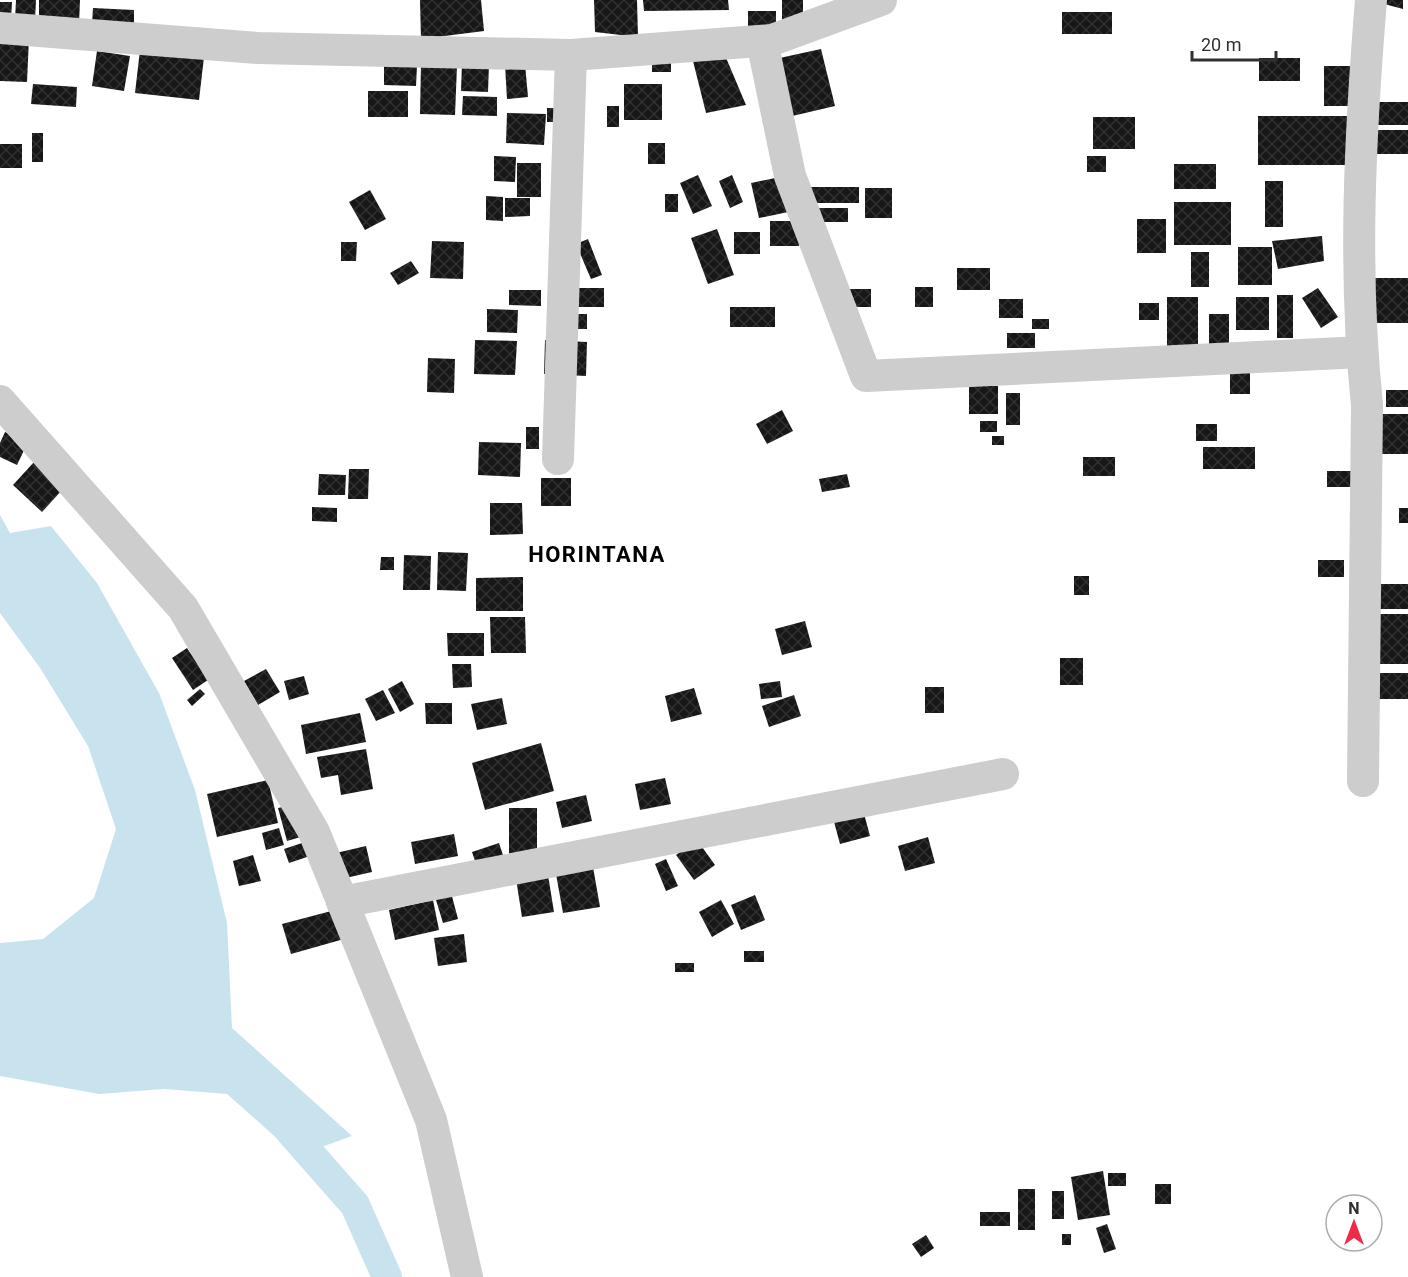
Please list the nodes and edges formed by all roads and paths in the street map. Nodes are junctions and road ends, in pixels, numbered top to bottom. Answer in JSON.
{"nodes":[{"id":1,"x":881,"y":0,"type":"edge"},
{"id":2,"x":1371,"y":0,"type":"edge"},
{"id":3,"x":0,"y":28,"type":"edge"},
{"id":4,"x":762,"y":41,"type":"junction"},
{"id":5,"x":571,"y":55,"type":"junction"},
{"id":6,"x":1362,"y":352,"type":"junction"},
{"id":7,"x":0,"y":401,"type":"edge"},
{"id":8,"x":558,"y":459,"type":"dead end"},
{"id":9,"x":1003,"y":774,"type":"dead end"},
{"id":10,"x":1362,"y":781,"type":"dead end"},
{"id":11,"x":342,"y":902,"type":"junction"},
{"id":12,"x":467,"y":1277,"type":"edge"}],
"edges":[{"from":1,"to":4,"type":"street"},
{"from":2,"to":6,"type":"street"},
{"from":3,"to":5,"type":"street"},
{"from":4,"to":5,"type":"street"},
{"from":4,"to":6,"type":"street"},
{"from":5,"to":8,"type":"street"},
{"from":6,"to":10,"type":"street"},
{"from":7,"to":11,"type":"street"},
{"from":9,"to":11,"type":"street"},
{"from":11,"to":12,"type":"street"}]}
